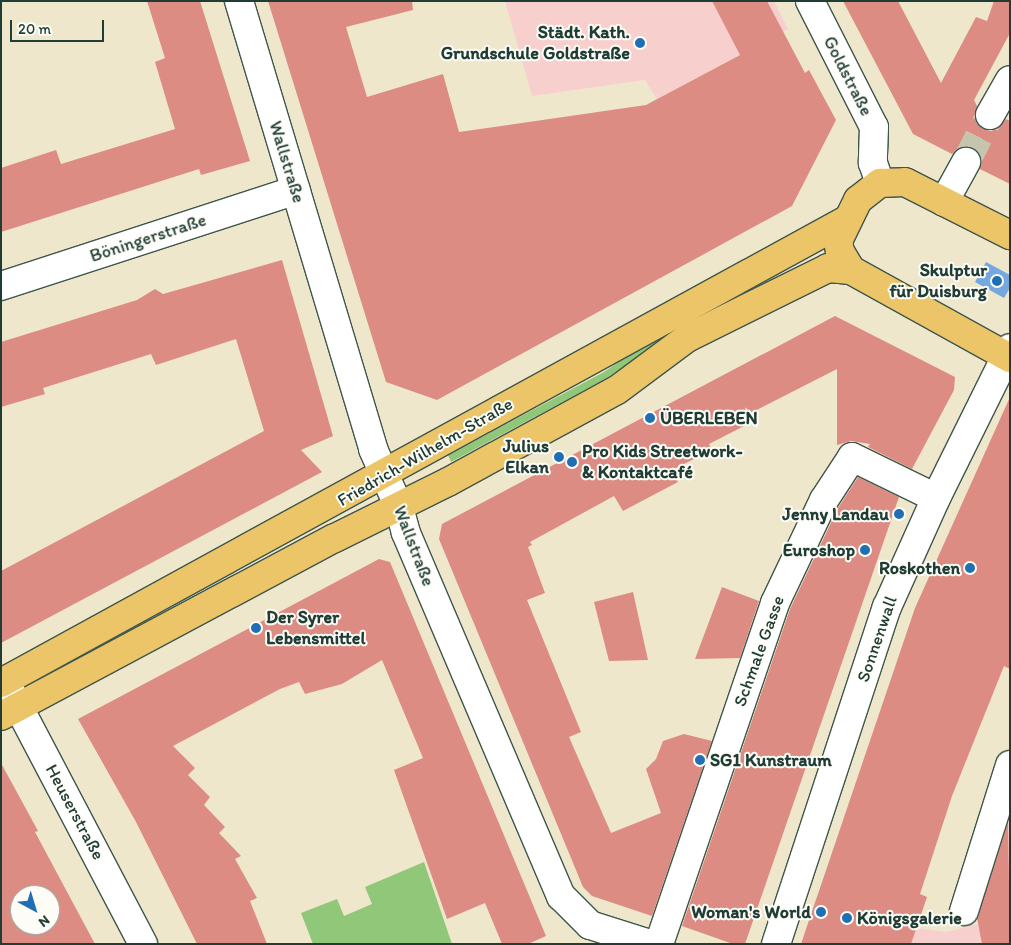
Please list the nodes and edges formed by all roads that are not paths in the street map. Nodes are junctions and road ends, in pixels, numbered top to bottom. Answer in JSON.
{"nodes":[{"id":1,"x":239,"y":1,"type":"edge"},
{"id":2,"x":810,"y":1,"type":"edge"},
{"id":3,"x":1010,"y":80,"type":"edge"},
{"id":4,"x":990,"y":115,"type":"tunnel mouth"},
{"id":5,"x":966,"y":162,"type":"tunnel mouth"},
{"id":6,"x":880,"y":183,"type":"junction"},
{"id":7,"x":296,"y":190,"type":"junction"},
{"id":8,"x":944,"y":202,"type":"junction"},
{"id":9,"x":848,"y":219,"type":"junction"},
{"id":10,"x":1010,"y":235,"type":"edge"},
{"id":11,"x":840,"y":269,"type":"junction"},
{"id":12,"x":1,"y":286,"type":"edge"},
{"id":13,"x":1008,"y":354,"type":"edge"},
{"id":14,"x":385,"y":473,"type":"junction"},
{"id":15,"x":936,"y":498,"type":"junction"},
{"id":16,"x":399,"y":507,"type":"junction"},
{"id":17,"x":3,"y":682,"type":"edge"},
{"id":18,"x":10,"y":711,"type":"edge"},
{"id":19,"x":1010,"y":765,"type":"edge"},
{"id":20,"x":964,"y":911,"type":"dead end"},
{"id":21,"x":143,"y":944,"type":"edge"},
{"id":22,"x":650,"y":944,"type":"edge"},
{"id":23,"x":659,"y":944,"type":"edge"},
{"id":24,"x":776,"y":944,"type":"edge"}],
"edges":[{"from":1,"to":7,"type":"street","name":"Wallstraße"},
{"from":2,"to":6,"type":"street","name":"Goldstraße"},
{"from":3,"to":4,"type":"street"},
{"from":5,"to":8,"type":"street"},
{"from":6,"to":8,"type":"main road"},
{"from":6,"to":9,"type":"main road"},
{"from":7,"to":12,"type":"street","name":"Böningerstraße"},
{"from":7,"to":14,"type":"street","name":"Wallstraße"},
{"from":8,"to":10,"type":"main road"},
{"from":9,"to":11,"type":"main road"},
{"from":9,"to":14,"type":"main road","name":"Friedrich-Wilhelm-Straße"},
{"from":11,"to":13,"type":"main road"},
{"from":11,"to":16,"type":"main road","name":"Friedrich-Wilhelm-Straße"},
{"from":13,"to":15,"type":"street","name":"Sonnenwall"},
{"from":14,"to":16,"type":"street","name":"Wallstraße"},
{"from":14,"to":17,"type":"main road","name":"Friedrich-Wilhelm-Straße"},
{"from":15,"to":23,"type":"street","name":"Schmale Gasse"},
{"from":15,"to":24,"type":"street","name":"Sonnenwall"},
{"from":16,"to":18,"type":"main road","name":"Friedrich-Wilhelm-Straße"},
{"from":16,"to":22,"type":"street","name":"Wallstraße"},
{"from":17,"to":18,"type":"street","name":"Heuserstraße"},
{"from":18,"to":21,"type":"street","name":"Heuserstraße"},
{"from":19,"to":20,"type":"street"}]}
